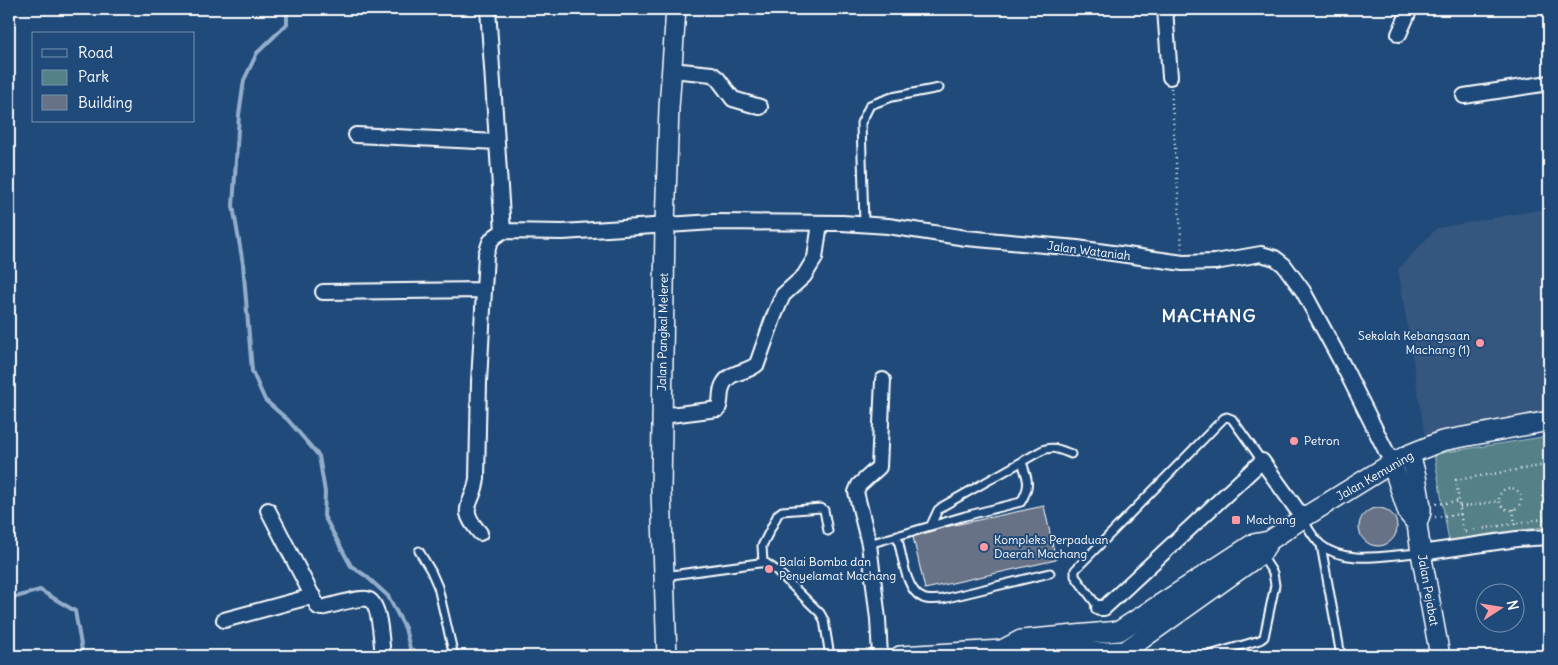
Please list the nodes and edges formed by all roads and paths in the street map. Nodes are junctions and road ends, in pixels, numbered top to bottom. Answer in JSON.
{"nodes":[{"id":1,"x":488,"y":9,"type":"edge"},
{"id":2,"x":676,"y":9,"type":"edge"},
{"id":3,"x":1166,"y":9,"type":"edge"},
{"id":4,"x":1410,"y":9,"type":"edge"},
{"id":5,"x":1399,"y":34,"type":"dead end"},
{"id":6,"x":671,"y":70,"type":"junction"},
{"id":7,"x":1170,"y":77,"type":"joint"},
{"id":8,"x":1549,"y":83,"type":"edge"},
{"id":9,"x":939,"y":88,"type":"dead end"},
{"id":10,"x":1464,"y":96,"type":"dead end"},
{"id":11,"x":760,"y":107,"type":"dead end"},
{"id":12,"x":356,"y":135,"type":"dead end"},
{"id":13,"x":497,"y":142,"type":"junction"},
{"id":14,"x":820,"y":223,"type":"junction"},
{"id":15,"x":864,"y":224,"type":"junction"},
{"id":16,"x":665,"y":225,"type":"junction"},
{"id":17,"x":503,"y":231,"type":"junction"},
{"id":18,"x":1184,"y":263,"type":"junction"},
{"id":19,"x":484,"y":290,"type":"junction"},
{"id":20,"x":323,"y":292,"type":"dead end"},
{"id":21,"x":883,"y":380,"type":"dead end"},
{"id":22,"x":662,"y":416,"type":"junction"},
{"id":23,"x":1549,"y":421,"type":"edge"},
{"id":24,"x":1071,"y":454,"type":"dead end"},
{"id":25,"x":1410,"y":454,"type":"junction"},
{"id":26,"x":1262,"y":461,"type":"junction"},
{"id":27,"x":1022,"y":462,"type":"junction"},
{"id":28,"x":1392,"y":463,"type":"junction"},
{"id":29,"x":1548,"y":475,"type":"edge"},
{"id":30,"x":1549,"y":485,"type":"edge"},
{"id":31,"x":1459,"y":501,"type":"junction"},
{"id":32,"x":1499,"y":501,"type":"junction"},
{"id":33,"x":1460,"y":507,"type":"junction"},
{"id":34,"x":1512,"y":509,"type":"junction"},
{"id":35,"x":268,"y":510,"type":"dead end"},
{"id":36,"x":1461,"y":514,"type":"junction"},
{"id":37,"x":1419,"y":516,"type":"junction"},
{"id":38,"x":1302,"y":518,"type":"junction"},
{"id":39,"x":1549,"y":518,"type":"edge"},
{"id":40,"x":1515,"y":524,"type":"junction"},
{"id":41,"x":931,"y":525,"type":"junction"},
{"id":42,"x":828,"y":531,"type":"dead end"},
{"id":43,"x":480,"y":532,"type":"dead end"},
{"id":44,"x":897,"y":535,"type":"junction"},
{"id":45,"x":1549,"y":536,"type":"edge"},
{"id":46,"x":1517,"y":539,"type":"junction"},
{"id":47,"x":869,"y":544,"type":"junction"},
{"id":48,"x":1321,"y":545,"type":"junction"},
{"id":49,"x":1261,"y":546,"type":"junction"},
{"id":50,"x":418,"y":552,"type":"dead end"},
{"id":51,"x":1421,"y":553,"type":"junction"},
{"id":52,"x":763,"y":563,"type":"junction"},
{"id":53,"x":1050,"y":573,"type":"dead end"},
{"id":54,"x":664,"y":576,"type":"junction"},
{"id":55,"x":313,"y":596,"type":"junction"},
{"id":56,"x":1099,"y":608,"type":"joint"},
{"id":57,"x":224,"y":620,"type":"dead end"},
{"id":58,"x":1118,"y":631,"type":"junction"},
{"id":59,"x":1002,"y":650,"type":"junction"},
{"id":60,"x":1126,"y":654,"type":"edge"},
{"id":61,"x":383,"y":656,"type":"edge"},
{"id":62,"x":454,"y":656,"type":"edge"},
{"id":63,"x":667,"y":656,"type":"edge"},
{"id":64,"x":830,"y":656,"type":"edge"},
{"id":65,"x":880,"y":656,"type":"edge"},
{"id":66,"x":900,"y":656,"type":"edge"},
{"id":67,"x":1206,"y":656,"type":"edge"},
{"id":68,"x":1341,"y":656,"type":"edge"},
{"id":69,"x":1440,"y":656,"type":"edge"}],
"edges":[{"from":1,"to":13,"type":"street"},
{"from":2,"to":6,"type":"main road","name":"Jalan Pangkal Meleret"},
{"from":3,"to":7,"type":"street"},
{"from":4,"to":5,"type":"street"},
{"from":6,"to":11,"type":"street"},
{"from":6,"to":16,"type":"main road","name":"Jalan Pangkal Meleret"},
{"from":7,"to":18,"type":"path"},
{"from":8,"to":10,"type":"street"},
{"from":9,"to":15,"type":"lane"},
{"from":12,"to":13,"type":"street"},
{"from":13,"to":17,"type":"street"},
{"from":14,"to":15,"type":"street","name":"Jalan Wataniah"},
{"from":14,"to":16,"type":"street","name":"Jalan Wataniah"},
{"from":14,"to":22,"type":"street"},
{"from":15,"to":18,"type":"street","name":"Jalan Wataniah"},
{"from":16,"to":17,"type":"street","name":"Jalan Wataniah"},
{"from":16,"to":22,"type":"main road","name":"Jalan Pangkal Meleret"},
{"from":17,"to":19,"type":"street"},
{"from":18,"to":28,"type":"street","name":"Jalan Wataniah"},
{"from":19,"to":20,"type":"street"},
{"from":19,"to":43,"type":"street"},
{"from":21,"to":47,"type":"street"},
{"from":22,"to":54,"type":"main road","name":"Jalan Pangkal Meleret"},
{"from":23,"to":25,"type":"main road","name":"Jalan Kemuning"},
{"from":24,"to":27,"type":"lane"},
{"from":25,"to":28,"type":"main road","name":"Jalan Kemuning"},
{"from":25,"to":37,"type":"main road","name":"Jalan Pejabat"},
{"from":26,"to":38,"type":"street"},
{"from":26,"to":56,"type":"street"},
{"from":26,"to":56,"type":"lane"},
{"from":27,"to":41,"type":"lane"},
{"from":27,"to":41,"type":"lane"},
{"from":28,"to":37,"type":"main road","name":"Jalan Pejabat"},
{"from":28,"to":38,"type":"main road","name":"Jalan Kemuning"},
{"from":29,"to":30,"type":"path"},
{"from":29,"to":31,"type":"path"},
{"from":31,"to":33,"type":"path"},
{"from":31,"to":37,"type":"path"},
{"from":32,"to":33,"type":"path"},
{"from":32,"to":34,"type":"path"},
{"from":32,"to":34,"type":"path"},
{"from":33,"to":36,"type":"path"},
{"from":34,"to":40,"type":"path"},
{"from":35,"to":55,"type":"street"},
{"from":36,"to":37,"type":"path"},
{"from":36,"to":40,"type":"path"},
{"from":37,"to":51,"type":"main road","name":"Jalan Pejabat"},
{"from":38,"to":48,"type":"lane"},
{"from":38,"to":49,"type":"main road","name":"Jalan Kemuning"},
{"from":39,"to":40,"type":"path"},
{"from":40,"to":46,"type":"path"},
{"from":41,"to":44,"type":"lane"},
{"from":42,"to":52,"type":"lane"},
{"from":44,"to":47,"type":"lane"},
{"from":44,"to":53,"type":"lane"},
{"from":45,"to":46,"type":"street"},
{"from":46,"to":51,"type":"street"},
{"from":47,"to":65,"type":"street"},
{"from":48,"to":51,"type":"lane"},
{"from":48,"to":68,"type":"lane"},
{"from":49,"to":58,"type":"main road","name":"Jalan Kemuning"},
{"from":49,"to":60,"type":"main road","name":"Jalan Kemuning"},
{"from":49,"to":67,"type":"lane"},
{"from":50,"to":62,"type":"lane"},
{"from":51,"to":69,"type":"main road","name":"Jalan Pejabat"},
{"from":52,"to":54,"type":"lane"},
{"from":52,"to":64,"type":"lane"},
{"from":54,"to":63,"type":"main road","name":"Jalan Pangkal Meleret"},
{"from":55,"to":57,"type":"street"},
{"from":55,"to":61,"type":"street"},
{"from":58,"to":59,"type":"main road"},
{"from":58,"to":60,"type":"main road"},
{"from":59,"to":60,"type":"main road"},
{"from":59,"to":66,"type":"main road"}]}
